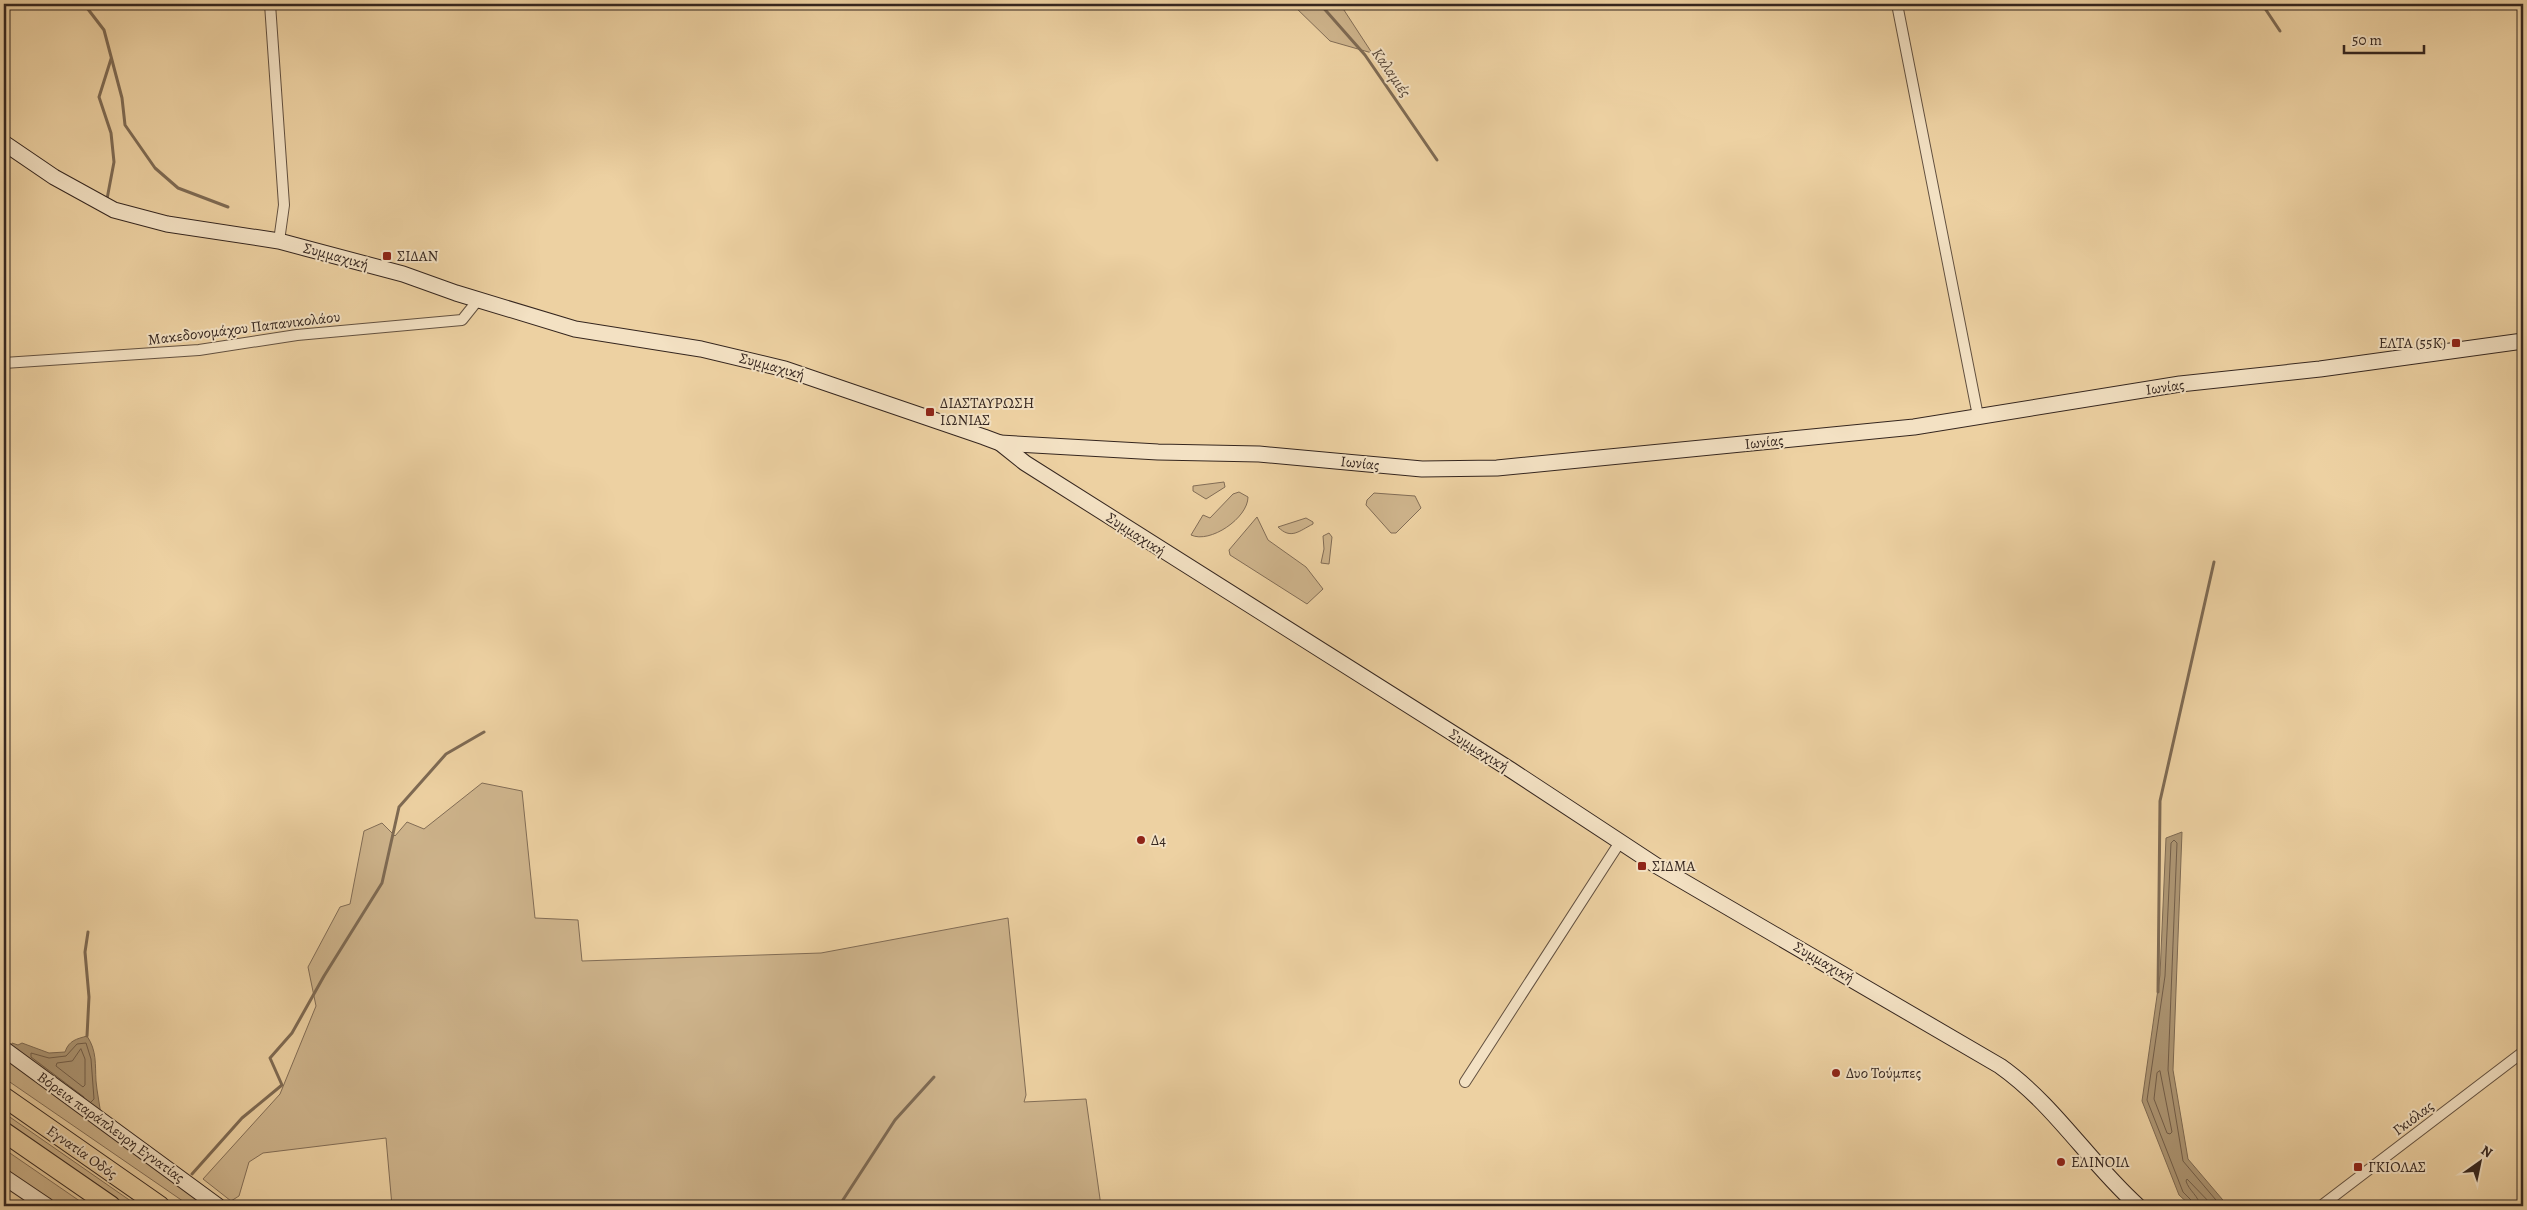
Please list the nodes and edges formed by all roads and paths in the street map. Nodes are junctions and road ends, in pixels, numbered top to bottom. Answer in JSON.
{"nodes":[{"id":1,"x":270,"y":4,"type":"edge"},
{"id":2,"x":1898,"y":4,"type":"edge"},
{"id":3,"x":4,"y":143,"type":"edge"},
{"id":4,"x":279,"y":241,"type":"junction"},
{"id":5,"x":478,"y":300,"type":"junction"},
{"id":6,"x":2523,"y":341,"type":"edge"},
{"id":7,"x":4,"y":362,"type":"edge"},
{"id":8,"x":1978,"y":416,"type":"junction"},
{"id":9,"x":1000,"y":443,"type":"junction"},
{"id":10,"x":1035,"y":445,"type":"junction"},
{"id":11,"x":1025,"y":464,"type":"junction"},
{"id":12,"x":1620,"y":842,"type":"junction"},
{"id":13,"x":4,"y":1049,"type":"edge"},
{"id":14,"x":2523,"y":1052,"type":"edge"},
{"id":15,"x":1465,"y":1082,"type":"dead end"},
{"id":16,"x":4,"y":1097,"type":"edge"},
{"id":17,"x":4,"y":1132,"type":"edge"},
{"id":18,"x":4,"y":1177,"type":"edge"},
{"id":19,"x":47,"y":1206,"type":"edge"},
{"id":20,"x":111,"y":1206,"type":"edge"},
{"id":21,"x":160,"y":1206,"type":"edge"},
{"id":22,"x":218,"y":1206,"type":"edge"},
{"id":23,"x":2138,"y":1206,"type":"edge"},
{"id":24,"x":2321,"y":1206,"type":"edge"}],
"edges":[{"from":1,"to":4,"type":"street"},
{"from":2,"to":8,"type":"street"},
{"from":3,"to":4,"type":"street","name":"Συμμαχική"},
{"from":4,"to":5,"type":"street","name":"Συμμαχική"},
{"from":5,"to":7,"type":"street","name":"Μακεδονομάχου Παπανικολάου"},
{"from":5,"to":9,"type":"street","name":"Συμμαχική"},
{"from":6,"to":8,"type":"street","name":"Ιωνίας"},
{"from":8,"to":10,"type":"street","name":"Ιωνίας"},
{"from":9,"to":10,"type":"street","name":"Ιωνίας"},
{"from":9,"to":11,"type":"street","name":"Συμμαχική"},
{"from":10,"to":11,"type":"street"},
{"from":11,"to":12,"type":"street","name":"Συμμαχική"},
{"from":12,"to":15,"type":"street"},
{"from":12,"to":23,"type":"street","name":"Συμμαχική"},
{"from":13,"to":22,"type":"street","name":"Βόρεια παράπλευρη Εγνατίας"},
{"from":14,"to":24,"type":"street","name":"Γκιόλας"},
{"from":16,"to":21,"type":"highway","name":"Εγνατία Οδός"},
{"from":17,"to":20,"type":"highway","name":"Εγνατία Οδός"},
{"from":18,"to":19,"type":"street"}]}
